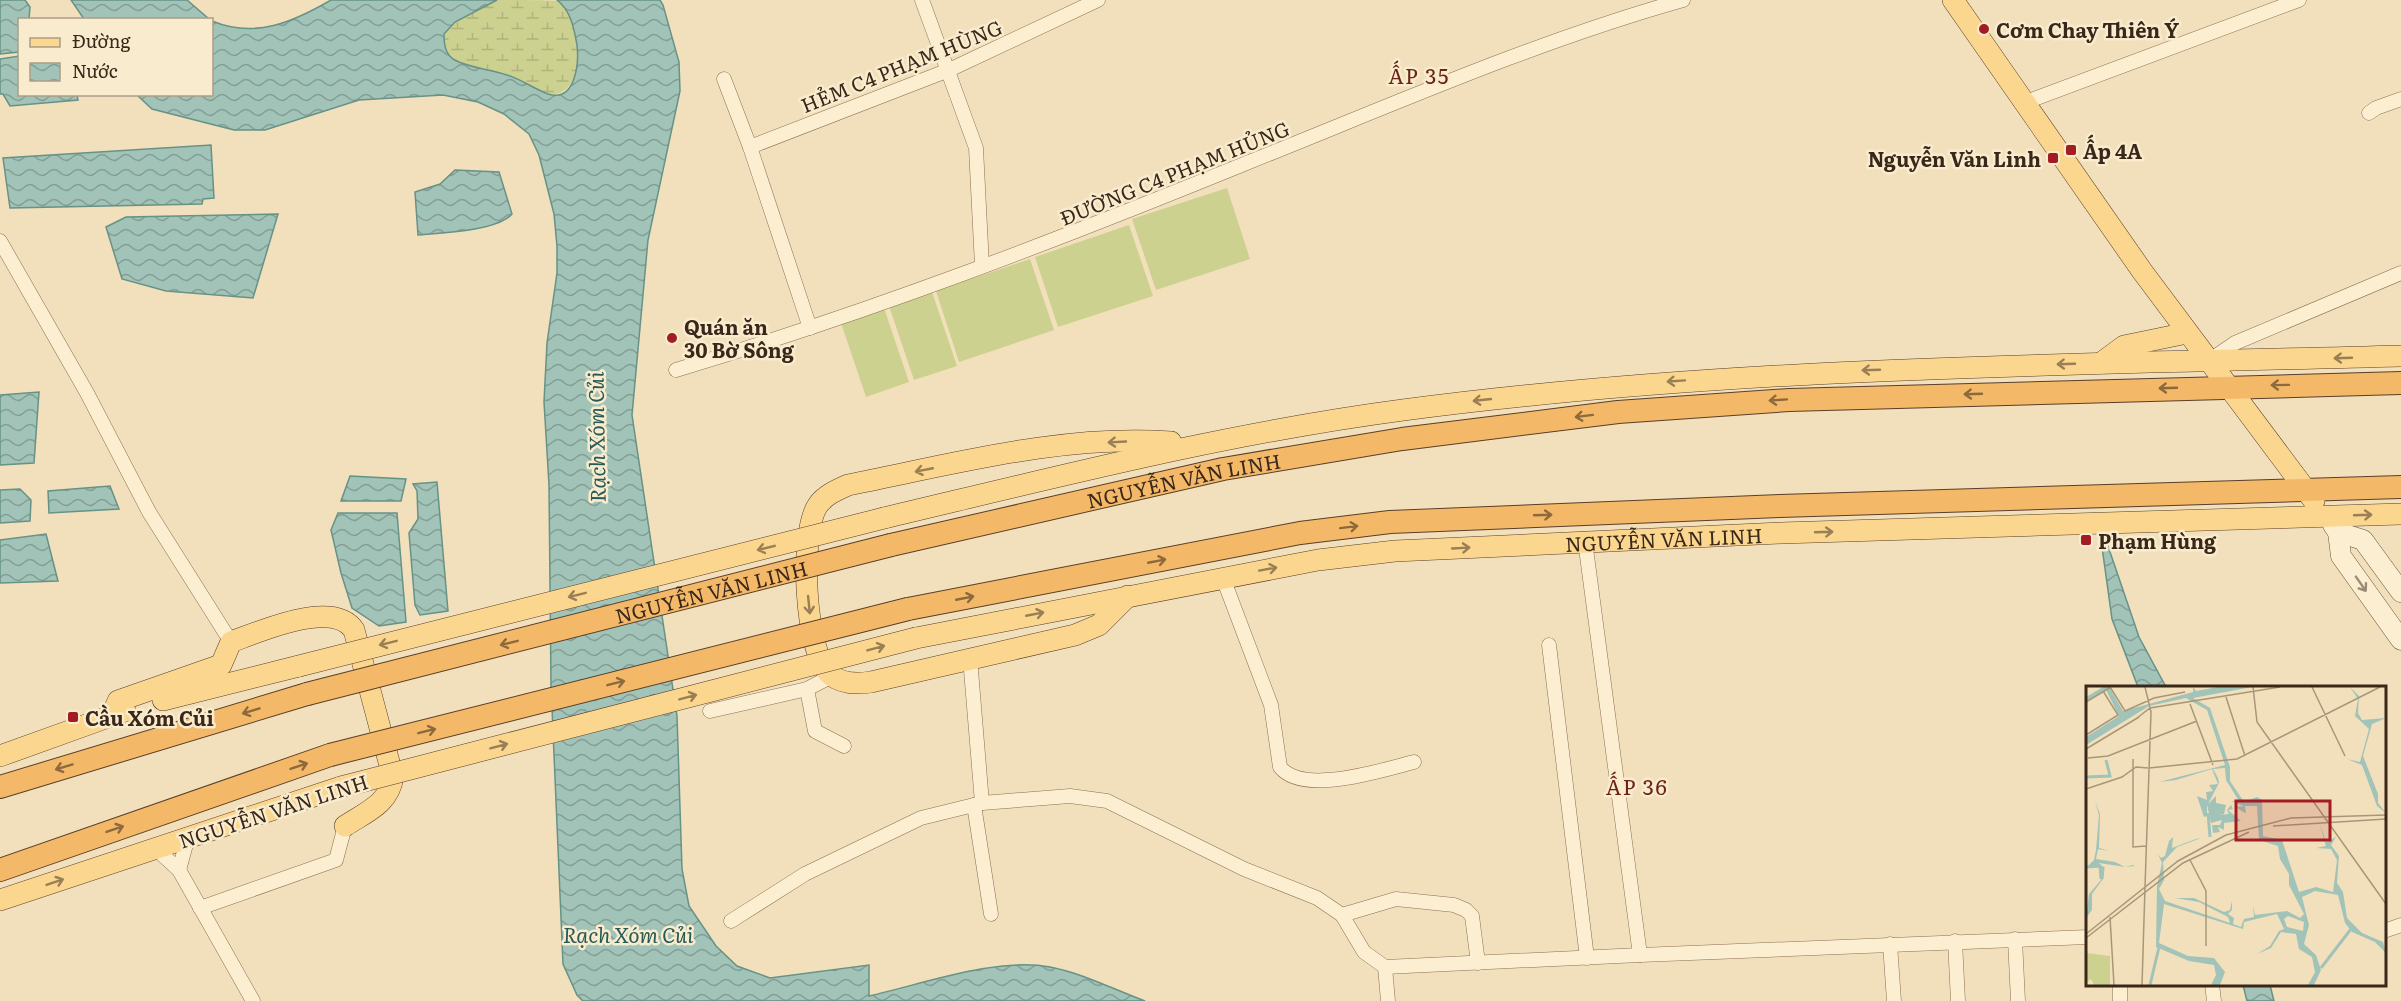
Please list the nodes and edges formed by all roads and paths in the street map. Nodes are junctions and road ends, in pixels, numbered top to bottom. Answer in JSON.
{"nodes":[{"id":1,"x":922,"y":0,"type":"edge"},
{"id":2,"x":1098,"y":0,"type":"edge"},
{"id":3,"x":1683,"y":0,"type":"edge"},
{"id":4,"x":1953,"y":0,"type":"edge"},
{"id":5,"x":2299,"y":0,"type":"edge"},
{"id":6,"x":949,"y":70,"type":"junction"},
{"id":7,"x":724,"y":79,"type":"dead end"},
{"id":8,"x":2401,"y":99,"type":"edge"},
{"id":9,"x":2026,"y":102,"type":"junction"},
{"id":10,"x":2369,"y":113,"type":"dead end"},
{"id":11,"x":750,"y":147,"type":"junction"},
{"id":12,"x":0,"y":241,"type":"edge"},
{"id":13,"x":982,"y":266,"type":"junction"},
{"id":14,"x":2401,"y":273,"type":"edge"},
{"id":15,"x":810,"y":328,"type":"junction"},
{"id":16,"x":2187,"y":333,"type":"junction"},
{"id":17,"x":2401,"y":356,"type":"edge"},
{"id":18,"x":2208,"y":361,"type":"junction"},
{"id":19,"x":2101,"y":363,"type":"junction"},
{"id":20,"x":676,"y":370,"type":"dead end"},
{"id":21,"x":2401,"y":383,"type":"edge"},
{"id":22,"x":2227,"y":386,"type":"junction"},
{"id":23,"x":1196,"y":444,"type":"junction"},
{"id":24,"x":2401,"y":487,"type":"edge"},
{"id":25,"x":2306,"y":490,"type":"junction"},
{"id":26,"x":1780,"y":506,"type":"junction"},
{"id":27,"x":2401,"y":513,"type":"edge"},
{"id":28,"x":2332,"y":524,"type":"junction"},
{"id":29,"x":1781,"y":533,"type":"junction"},
{"id":30,"x":1584,"y":541,"type":"junction"},
{"id":31,"x":1223,"y":578,"type":"junction"},
{"id":32,"x":2401,"y":592,"type":"edge"},
{"id":33,"x":1128,"y":596,"type":"junction"},
{"id":34,"x":2401,"y":640,"type":"edge"},
{"id":35,"x":231,"y":642,"type":"junction"},
{"id":36,"x":1548,"y":645,"type":"dead end"},
{"id":37,"x":970,"y":658,"type":"junction"},
{"id":38,"x":832,"y":676,"type":"junction"},
{"id":39,"x":807,"y":689,"type":"junction"},
{"id":40,"x":710,"y":711,"type":"dead end"},
{"id":41,"x":112,"y":715,"type":"junction"},
{"id":42,"x":844,"y":746,"type":"dead end"},
{"id":43,"x":0,"y":756,"type":"edge"},
{"id":44,"x":1414,"y":762,"type":"dead end"},
{"id":45,"x":0,"y":788,"type":"edge"},
{"id":46,"x":978,"y":804,"type":"junction"},
{"id":47,"x":345,"y":825,"type":"joint"},
{"id":48,"x":188,"y":837,"type":"junction"},
{"id":49,"x":155,"y":848,"type":"junction"},
{"id":50,"x":0,"y":870,"type":"edge"},
{"id":51,"x":179,"y":870,"type":"junction"},
{"id":52,"x":0,"y":900,"type":"edge"},
{"id":53,"x":200,"y":908,"type":"junction"},
{"id":54,"x":991,"y":914,"type":"dead end"},
{"id":55,"x":1342,"y":915,"type":"junction"},
{"id":56,"x":731,"y":921,"type":"dead end"},
{"id":57,"x":2401,"y":925,"type":"edge"},
{"id":58,"x":2386,"y":931,"type":"edge"},
{"id":59,"x":2086,"y":937,"type":"edge"},
{"id":60,"x":2015,"y":939,"type":"junction"},
{"id":61,"x":1955,"y":941,"type":"junction"},
{"id":62,"x":1890,"y":944,"type":"junction"},
{"id":63,"x":1640,"y":956,"type":"junction"},
{"id":64,"x":1587,"y":958,"type":"junction"},
{"id":65,"x":1478,"y":963,"type":"junction"},
{"id":66,"x":1385,"y":967,"type":"junction"},
{"id":67,"x":2212,"y":986,"type":"edge"},
{"id":68,"x":253,"y":1001,"type":"edge"},
{"id":69,"x":1388,"y":1001,"type":"edge"},
{"id":70,"x":1894,"y":1001,"type":"edge"},
{"id":71,"x":1958,"y":1001,"type":"edge"},
{"id":72,"x":2018,"y":1001,"type":"edge"},
{"id":73,"x":2214,"y":1001,"type":"edge"}],
"edges":[{"from":1,"to":6,"type":"street"},
{"from":2,"to":6,"type":"street","name":"HẺM C4 PHẠM HÙNG"},
{"from":3,"to":13,"type":"street","name":"ĐƯỜNG C4 PHẠM HỦNG"},
{"from":4,"to":9,"type":"main road"},
{"from":5,"to":9,"type":"street"},
{"from":6,"to":11,"type":"street","name":"HẺM C4 PHẠM HÙNG"},
{"from":6,"to":13,"type":"street"},
{"from":7,"to":11,"type":"street"},
{"from":8,"to":10,"type":"street"},
{"from":9,"to":16,"type":"main road"},
{"from":11,"to":15,"type":"street"},
{"from":12,"to":35,"type":"street"},
{"from":13,"to":15,"type":"street","name":"ĐƯỜNG C4 PHẠM HỦNG"},
{"from":14,"to":18,"type":"street"},
{"from":15,"to":20,"type":"street","name":"ĐƯỜNG C4 PHẠM HỦNG"},
{"from":16,"to":18,"type":"main road"},
{"from":16,"to":19,"type":"main road"},
{"from":17,"to":18,"type":"main road","name":"NGUYỄN VĂN LINH","one_way":true},
{"from":18,"to":19,"type":"main road","name":"NGUYỄN VĂN LINH"},
{"from":18,"to":22,"type":"main road"},
{"from":19,"to":23,"type":"main road","name":"NGUYỄN VĂN LINH","one_way":true},
{"from":21,"to":22,"type":"highway","name":"NGUYỄN VĂN LINH","one_way":true},
{"from":22,"to":25,"type":"main road"},
{"from":22,"to":45,"type":"highway","name":"NGUYỄN VĂN LINH","one_way":true,"bridge":true},
{"from":23,"to":38,"type":"main road","one_way":true},
{"from":23,"to":41,"type":"main road","name":"NGUYỄN VĂN LINH","one_way":true,"bridge":true},
{"from":24,"to":25,"type":"highway","name":"NGUYỄN VĂN LINH"},
{"from":25,"to":26,"type":"highway","name":"NGUYỄN VĂN LINH"},
{"from":25,"to":28,"type":"main road"},
{"from":26,"to":29,"type":"main road"},
{"from":50,"to":26,"type":"highway","name":"NGUYỄN VĂN LINH","one_way":true,"bridge":true},
{"from":28,"to":27,"type":"main road","name":"NGUYỄN VĂN LINH","one_way":true},
{"from":29,"to":28,"type":"main road","name":"NGUYỄN VĂN LINH","one_way":true},
{"from":28,"to":32,"type":"main road"},
{"from":28,"to":34,"type":"main road","one_way":true},
{"from":29,"to":30,"type":"main road","name":"NGUYỄN VĂN LINH"},
{"from":31,"to":30,"type":"main road","name":"NGUYỄN VĂN LINH","one_way":true},
{"from":30,"to":63,"type":"street"},
{"from":31,"to":33,"type":"main road","name":"NGUYỄN VĂN LINH"},
{"from":31,"to":44,"type":"street"},
{"from":33,"to":37,"type":"main road"},
{"from":48,"to":33,"type":"main road","name":"NGUYỄN VĂN LINH","one_way":true,"bridge":true},
{"from":35,"to":41,"type":"main road"},
{"from":35,"to":47,"type":"main road"},
{"from":36,"to":64,"type":"street"},
{"from":37,"to":38,"type":"main road"},
{"from":37,"to":46,"type":"street"},
{"from":38,"to":39,"type":"street"},
{"from":39,"to":40,"type":"street"},
{"from":39,"to":42,"type":"street"},
{"from":41,"to":43,"type":"main road","name":"NGUYỄN VĂN LINH"},
{"from":46,"to":54,"type":"street"},
{"from":46,"to":55,"type":"street"},
{"from":46,"to":56,"type":"street"},
{"from":47,"to":53,"type":"street"},
{"from":48,"to":49,"type":"main road","name":"NGUYỄN VĂN LINH"},
{"from":48,"to":51,"type":"street"},
{"from":49,"to":51,"type":"street"},
{"from":52,"to":49,"type":"main road","name":"NGUYỄN VĂN LINH","one_way":true},
{"from":51,"to":53,"type":"street"},
{"from":53,"to":68,"type":"street"},
{"from":55,"to":65,"type":"street"},
{"from":55,"to":66,"type":"street"},
{"from":57,"to":58,"type":"street"},
{"from":59,"to":60,"type":"street"},
{"from":60,"to":61,"type":"street"},
{"from":60,"to":72,"type":"street"},
{"from":61,"to":62,"type":"street"},
{"from":61,"to":71,"type":"street"},
{"from":62,"to":63,"type":"street"},
{"from":62,"to":70,"type":"street"},
{"from":63,"to":64,"type":"street"},
{"from":64,"to":65,"type":"street"},
{"from":65,"to":66,"type":"street"},
{"from":66,"to":69,"type":"street"},
{"from":67,"to":73,"type":"street"}]}
